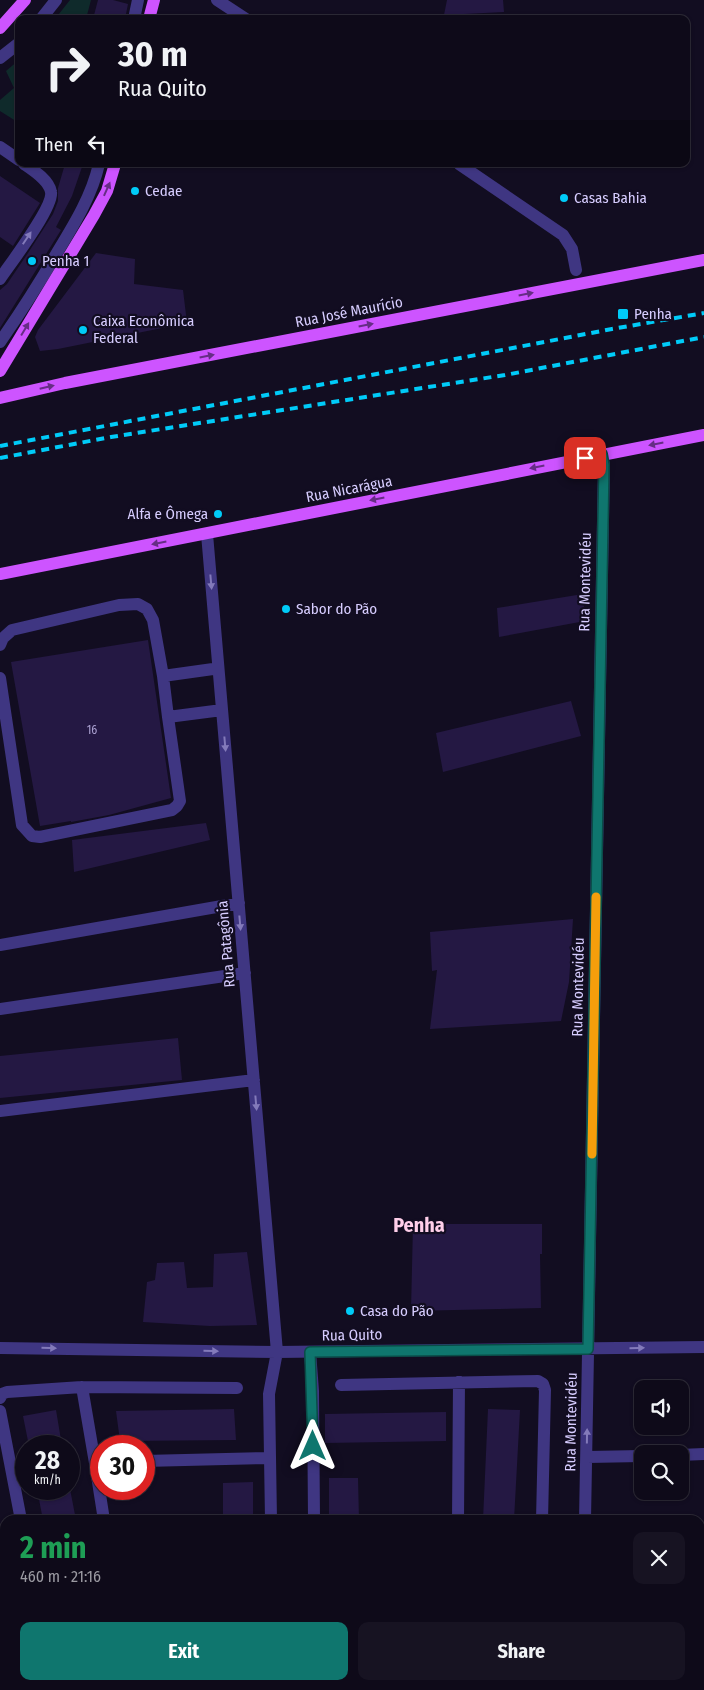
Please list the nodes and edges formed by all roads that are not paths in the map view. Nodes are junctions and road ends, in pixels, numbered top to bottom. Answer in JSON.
{"nodes":[{"id":1,"x":24,"y":0,"type":"edge"},
{"id":2,"x":56,"y":0,"type":"edge"},
{"id":3,"x":138,"y":0,"type":"edge"},
{"id":4,"x":154,"y":0,"type":"edge"},
{"id":5,"x":217,"y":0,"type":"edge"},
{"id":6,"x":44,"y":15,"type":"edge"},
{"id":7,"x":135,"y":15,"type":"edge"},
{"id":8,"x":150,"y":15,"type":"edge"},
{"id":9,"x":240,"y":15,"type":"edge"},
{"id":10,"x":0,"y":28,"type":"edge"},
{"id":11,"x":15,"y":47,"type":"edge"},
{"id":12,"x":0,"y":58,"type":"edge"},
{"id":13,"x":0,"y":147,"type":"edge"},
{"id":14,"x":15,"y":157,"type":"edge"},
{"id":15,"x":27,"y":167,"type":"edge"},
{"id":16,"x":99,"y":167,"type":"edge"},
{"id":17,"x":115,"y":167,"type":"edge"},
{"id":18,"x":463,"y":167,"type":"edge"},
{"id":19,"x":704,"y":260,"type":"edge"},
{"id":20,"x":576,"y":270,"type":"dead end"},
{"id":21,"x":0,"y":279,"type":"edge"},
{"id":22,"x":0,"y":342,"type":"edge"},
{"id":23,"x":0,"y":371,"type":"edge"},
{"id":24,"x":0,"y":398,"type":"edge"},
{"id":25,"x":704,"y":435,"type":"edge"},
{"id":26,"x":602,"y":454,"type":"junction"},
{"id":27,"x":207,"y":534,"type":"junction"},
{"id":28,"x":0,"y":574,"type":"edge"},
{"id":29,"x":0,"y":644,"type":"edge"},
{"id":30,"x":218,"y":667,"type":"junction"},
{"id":31,"x":163,"y":676,"type":"junction"},
{"id":32,"x":0,"y":678,"type":"edge"},
{"id":33,"x":222,"y":710,"type":"junction"},
{"id":34,"x":168,"y":718,"type":"junction"},
{"id":35,"x":239,"y":903,"type":"junction"},
{"id":36,"x":0,"y":945,"type":"edge"},
{"id":37,"x":244,"y":973,"type":"junction"},
{"id":38,"x":0,"y":1009,"type":"edge"},
{"id":39,"x":254,"y":1080,"type":"junction"},
{"id":40,"x":0,"y":1111,"type":"edge"},
{"id":41,"x":704,"y":1347,"type":"edge"},
{"id":42,"x":0,"y":1348,"type":"edge"},
{"id":43,"x":588,"y":1349,"type":"junction"},
{"id":44,"x":277,"y":1352,"type":"junction"},
{"id":45,"x":310,"y":1352,"type":"junction"},
{"id":46,"x":459,"y":1382,"type":"junction"},
{"id":47,"x":341,"y":1385,"type":"dead end"},
{"id":48,"x":82,"y":1387,"type":"junction"},
{"id":49,"x":237,"y":1388,"type":"dead end"},
{"id":50,"x":0,"y":1398,"type":"edge"},
{"id":51,"x":0,"y":1410,"type":"edge"},
{"id":52,"x":92,"y":1435,"type":"edge"},
{"id":53,"x":704,"y":1454,"type":"edge"},
{"id":54,"x":689,"y":1455,"type":"edge"},
{"id":55,"x":587,"y":1456,"type":"junction"},
{"id":56,"x":634,"y":1456,"type":"edge"},
{"id":57,"x":269,"y":1458,"type":"junction"},
{"id":58,"x":155,"y":1461,"type":"edge"},
{"id":59,"x":102,"y":1500,"type":"edge"},
{"id":60,"x":20,"y":1515,"type":"edge"},
{"id":61,"x":103,"y":1515,"type":"edge"},
{"id":62,"x":271,"y":1515,"type":"edge"},
{"id":63,"x":314,"y":1515,"type":"edge"},
{"id":64,"x":458,"y":1515,"type":"edge"},
{"id":65,"x":542,"y":1515,"type":"edge"},
{"id":66,"x":585,"y":1515,"type":"edge"}],
"edges":[{"from":1,"to":10,"type":"main road"},
{"from":2,"to":6,"type":"street"},
{"from":3,"to":7,"type":"street"},
{"from":4,"to":8,"type":"main road"},
{"from":5,"to":9,"type":"street"},
{"from":11,"to":12,"type":"street"},
{"from":13,"to":14,"type":"street"},
{"from":21,"to":15,"type":"street","one_way":true},
{"from":16,"to":22,"type":"street"},
{"from":23,"to":17,"type":"main road","one_way":true},
{"from":18,"to":20,"type":"street"},
{"from":24,"to":19,"type":"main road","name":"Rua José Maurício","one_way":true},
{"from":25,"to":26,"type":"main road","name":"Rua Nicarágua","one_way":true},
{"from":26,"to":27,"type":"main road","name":"Rua Nicarágua","one_way":true},
{"from":26,"to":43,"type":"street","name":"Rua Montevidéu"},
{"from":27,"to":28,"type":"main road","name":"Rua Nicarágua","one_way":true},
{"from":27,"to":30,"type":"street","name":"Rua Patagônia","one_way":true},
{"from":29,"to":31,"type":"street"},
{"from":30,"to":31,"type":"street"},
{"from":30,"to":33,"type":"street","name":"Rua Patagônia"},
{"from":31,"to":34,"type":"street"},
{"from":32,"to":34,"type":"street"},
{"from":33,"to":34,"type":"street"},
{"from":33,"to":35,"type":"street","name":"Rua Patagônia","one_way":true},
{"from":35,"to":36,"type":"street"},
{"from":35,"to":37,"type":"street","name":"Rua Patagônia","one_way":true},
{"from":37,"to":38,"type":"street"},
{"from":37,"to":39,"type":"street","name":"Rua Patagônia"},
{"from":39,"to":40,"type":"street"},
{"from":39,"to":44,"type":"street","name":"Rua Patagônia","one_way":true},
{"from":43,"to":41,"type":"street","name":"Rua Quito","one_way":true},
{"from":42,"to":44,"type":"street","name":"Rua Quito","one_way":true},
{"from":43,"to":45,"type":"street","name":"Rua Quito"},
{"from":55,"to":43,"type":"street","name":"Rua Montevidéu","one_way":true},
{"from":44,"to":45,"type":"street","name":"Rua Quito"},
{"from":44,"to":57,"type":"street","name":"Rua Patagônia"},
{"from":45,"to":63,"type":"street"},
{"from":46,"to":47,"type":"street"},
{"from":46,"to":64,"type":"street"},
{"from":46,"to":65,"type":"street"},
{"from":48,"to":49,"type":"street"},
{"from":48,"to":50,"type":"street"},
{"from":48,"to":52,"type":"street"},
{"from":51,"to":60,"type":"street"},
{"from":53,"to":54,"type":"street"},
{"from":55,"to":56,"type":"street"},
{"from":55,"to":66,"type":"street","name":"Rua Montevidéu"},
{"from":57,"to":58,"type":"street"},
{"from":57,"to":62,"type":"street","name":"Rua Patagônia"},
{"from":59,"to":61,"type":"street"}]}
